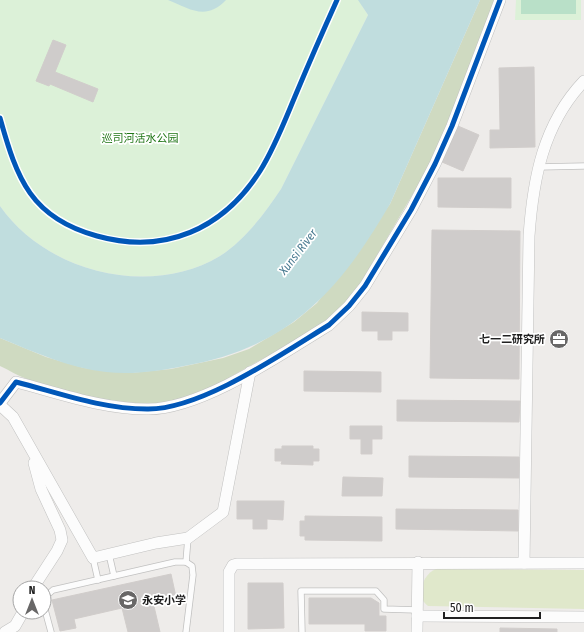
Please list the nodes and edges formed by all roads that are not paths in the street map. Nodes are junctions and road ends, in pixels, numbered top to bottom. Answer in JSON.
{"nodes":[{"id":1,"x":500,"y":0,"type":"edge"},
{"id":2,"x":584,"y":81,"type":"edge"},
{"id":3,"x":584,"y":166,"type":"edge"},
{"id":4,"x":538,"y":167,"type":"junction"},
{"id":5,"x":250,"y":372,"type":"junction"},
{"id":6,"x":0,"y":404,"type":"edge"},
{"id":7,"x":30,"y":447,"type":"junction"},
{"id":8,"x":188,"y":538,"type":"junction"},
{"id":9,"x":109,"y":554,"type":"junction"},
{"id":10,"x":93,"y":558,"type":"junction"},
{"id":11,"x":186,"y":562,"type":"junction"},
{"id":12,"x":418,"y":562,"type":"junction"},
{"id":13,"x":524,"y":563,"type":"junction"},
{"id":14,"x":584,"y":563,"type":"edge"},
{"id":15,"x":114,"y":576,"type":"junction"},
{"id":16,"x":38,"y":580,"type":"edge"},
{"id":17,"x":98,"y":580,"type":"junction"},
{"id":18,"x":52,"y":591,"type":"edge"},
{"id":19,"x":417,"y":613,"type":"junction"},
{"id":20,"x":584,"y":617,"type":"edge"},
{"id":21,"x":19,"y":620,"type":"edge"},
{"id":22,"x":48,"y":620,"type":"edge"},
{"id":23,"x":5,"y":632,"type":"edge"},
{"id":24,"x":51,"y":632,"type":"edge"},
{"id":25,"x":186,"y":632,"type":"edge"},
{"id":26,"x":229,"y":632,"type":"edge"},
{"id":27,"x":302,"y":632,"type":"edge"},
{"id":28,"x":417,"y":632,"type":"edge"}],
"edges":[{"from":1,"to":5,"type":"street"},
{"from":2,"to":4,"type":"street"},
{"from":3,"to":4,"type":"lane"},
{"from":4,"to":13,"type":"street"},
{"from":5,"to":6,"type":"street"},
{"from":5,"to":8,"type":"street"},
{"from":6,"to":7,"type":"street"},
{"from":7,"to":10,"type":"street"},
{"from":7,"to":16,"type":"street"},
{"from":8,"to":9,"type":"street"},
{"from":8,"to":11,"type":"lane"},
{"from":9,"to":10,"type":"street"},
{"from":9,"to":15,"type":"lane"},
{"from":10,"to":17,"type":"lane"},
{"from":11,"to":15,"type":"lane"},
{"from":11,"to":25,"type":"lane"},
{"from":12,"to":13,"type":"street"},
{"from":12,"to":19,"type":"street"},
{"from":12,"to":26,"type":"street"},
{"from":13,"to":14,"type":"street"},
{"from":15,"to":17,"type":"lane"},
{"from":17,"to":18,"type":"lane"},
{"from":19,"to":20,"type":"street"},
{"from":19,"to":27,"type":"lane"},
{"from":19,"to":28,"type":"street"},
{"from":21,"to":23,"type":"street"},
{"from":22,"to":24,"type":"lane"}]}
